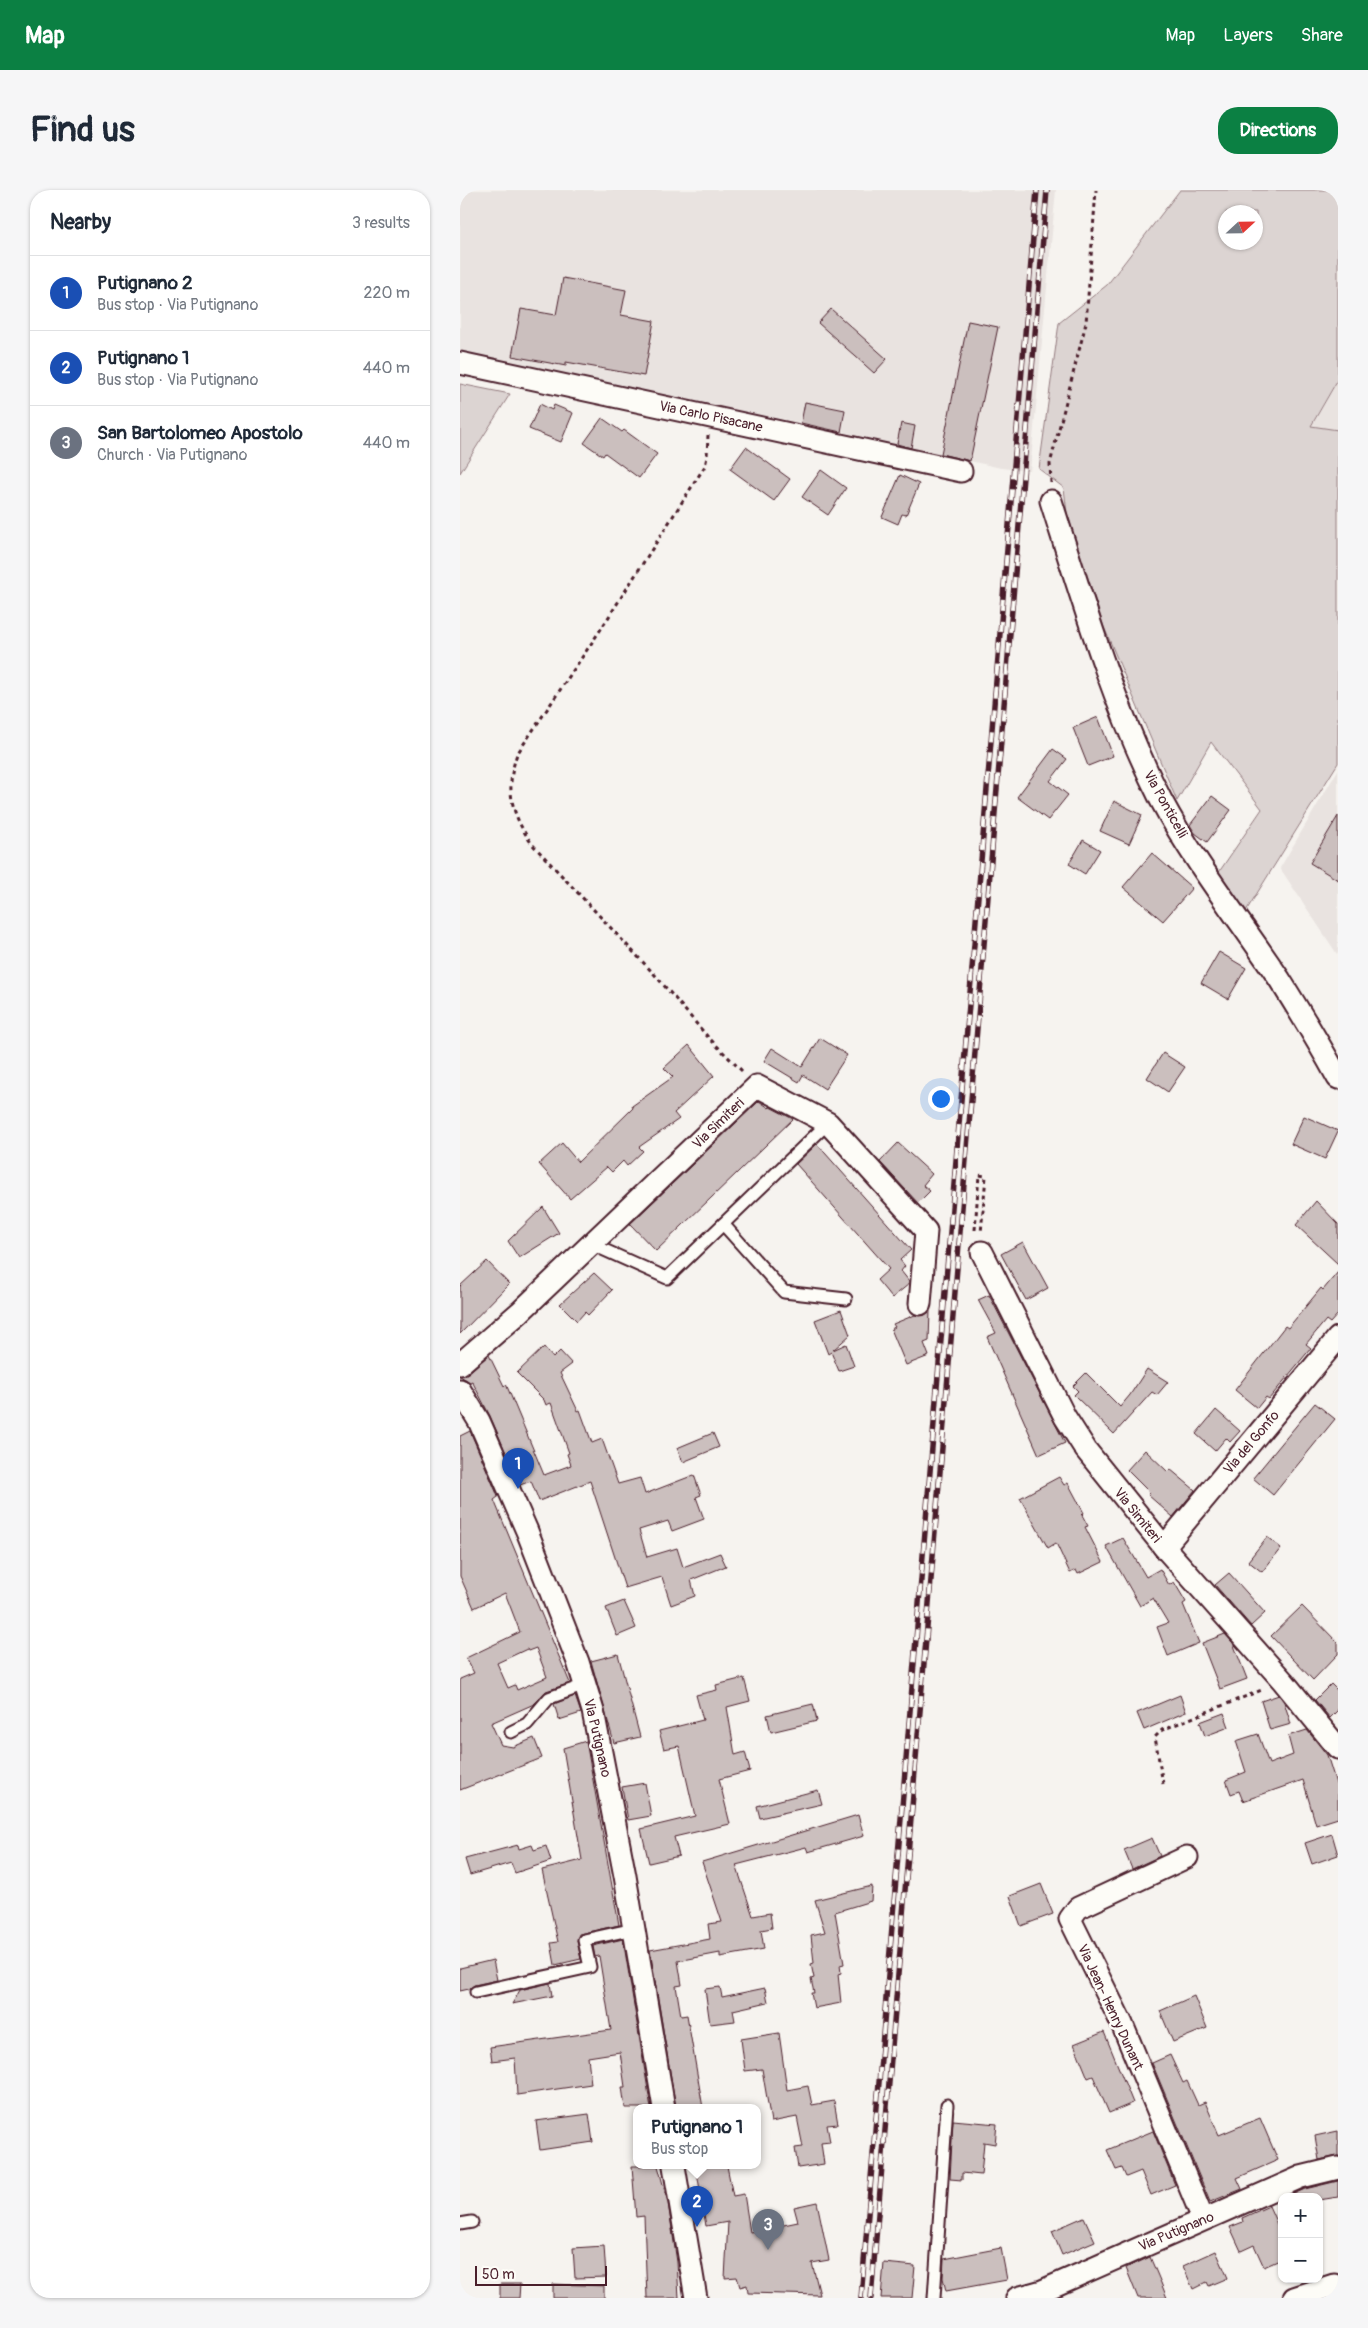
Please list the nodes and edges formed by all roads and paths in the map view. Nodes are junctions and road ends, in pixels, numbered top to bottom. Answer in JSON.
{"nodes":[{"id":1,"x":1096,"y":190,"type":"edge"},
{"id":2,"x":460,"y":363,"type":"edge"},
{"id":3,"x":707,"y":415,"type":"junction"},
{"id":4,"x":961,"y":471,"type":"dead end"},
{"id":5,"x":1051,"y":501,"type":"joint"},
{"id":6,"x":1338,"y":1078,"type":"edge"},
{"id":7,"x":757,"y":1086,"type":"junction"},
{"id":8,"x":828,"y":1123,"type":"junction"},
{"id":9,"x":723,"y":1224,"type":"junction"},
{"id":10,"x":975,"y":1230,"type":"dead end"},
{"id":11,"x":591,"y":1244,"type":"junction"},
{"id":12,"x":982,"y":1252,"type":"joint"},
{"id":13,"x":846,"y":1299,"type":"dead end"},
{"id":14,"x":920,"y":1304,"type":"dead end"},
{"id":15,"x":1338,"y":1338,"type":"edge"},
{"id":16,"x":460,"y":1364,"type":"edge"},
{"id":17,"x":460,"y":1390,"type":"edge"},
{"id":18,"x":1164,"y":1547,"type":"junction"},
{"id":19,"x":1283,"y":1681,"type":"junction"},
{"id":20,"x":585,"y":1685,"type":"junction"},
{"id":21,"x":511,"y":1732,"type":"dead end"},
{"id":22,"x":1338,"y":1748,"type":"edge"},
{"id":23,"x":1163,"y":1784,"type":"dead end"},
{"id":24,"x":1187,"y":1857,"type":"dead end"},
{"id":25,"x":634,"y":1929,"type":"junction"},
{"id":26,"x":476,"y":1992,"type":"dead end"},
{"id":27,"x":663,"y":2104,"type":"edge"},
{"id":28,"x":947,"y":2106,"type":"dead end"},
{"id":29,"x":1338,"y":2168,"type":"edge"},
{"id":30,"x":674,"y":2169,"type":"edge"},
{"id":31,"x":1203,"y":2219,"type":"junction"},
{"id":32,"x":472,"y":2222,"type":"dead end"},
{"id":33,"x":460,"y":2224,"type":"edge"},
{"id":34,"x":1043,"y":2294,"type":"edge"},
{"id":35,"x":1338,"y":2296,"type":"edge"},
{"id":36,"x":696,"y":2298,"type":"edge"},
{"id":37,"x":934,"y":2298,"type":"edge"},
{"id":38,"x":1016,"y":2298,"type":"edge"},
{"id":39,"x":1294,"y":2298,"type":"edge"}],
"edges":[{"from":1,"to":5,"type":"path"},
{"from":2,"to":3,"type":"street","name":"Via Carlo Pisacane"},
{"from":3,"to":4,"type":"street","name":"Via Carlo Pisacane"},
{"from":3,"to":7,"type":"path"},
{"from":5,"to":6,"type":"street","name":"Via Ponticelli"},
{"from":7,"to":8,"type":"street"},
{"from":7,"to":11,"type":"street","name":"Via Simiteri"},
{"from":8,"to":9,"type":"lane"},
{"from":8,"to":14,"type":"street"},
{"from":9,"to":11,"type":"lane"},
{"from":9,"to":13,"type":"lane"},
{"from":10,"to":12,"type":"path"},
{"from":11,"to":16,"type":"street","name":"Via Simiteri"},
{"from":12,"to":18,"type":"street","name":"Via Simiteri"},
{"from":15,"to":18,"type":"street","name":"Via del Gonfo"},
{"from":17,"to":20,"type":"street","name":"Via Putignano"},
{"from":18,"to":19,"type":"street","name":"Via Simiteri"},
{"from":19,"to":22,"type":"street","name":"Via Simiteri"},
{"from":19,"to":23,"type":"path"},
{"from":20,"to":21,"type":"lane"},
{"from":20,"to":25,"type":"street","name":"Via Putignano"},
{"from":24,"to":31,"type":"street","name":"Via Jean- Henry Dunant"},
{"from":25,"to":26,"type":"lane"},
{"from":25,"to":27,"type":"street","name":"Via Putignano"},
{"from":28,"to":37,"type":"lane"},
{"from":29,"to":31,"type":"street","name":"Via Putignano"},
{"from":30,"to":36,"type":"street"},
{"from":31,"to":34,"type":"street","name":"Via Putignano"},
{"from":32,"to":33,"type":"lane"},
{"from":34,"to":38,"type":"street","name":"Via Putignano"},
{"from":35,"to":39,"type":"street"}]}
